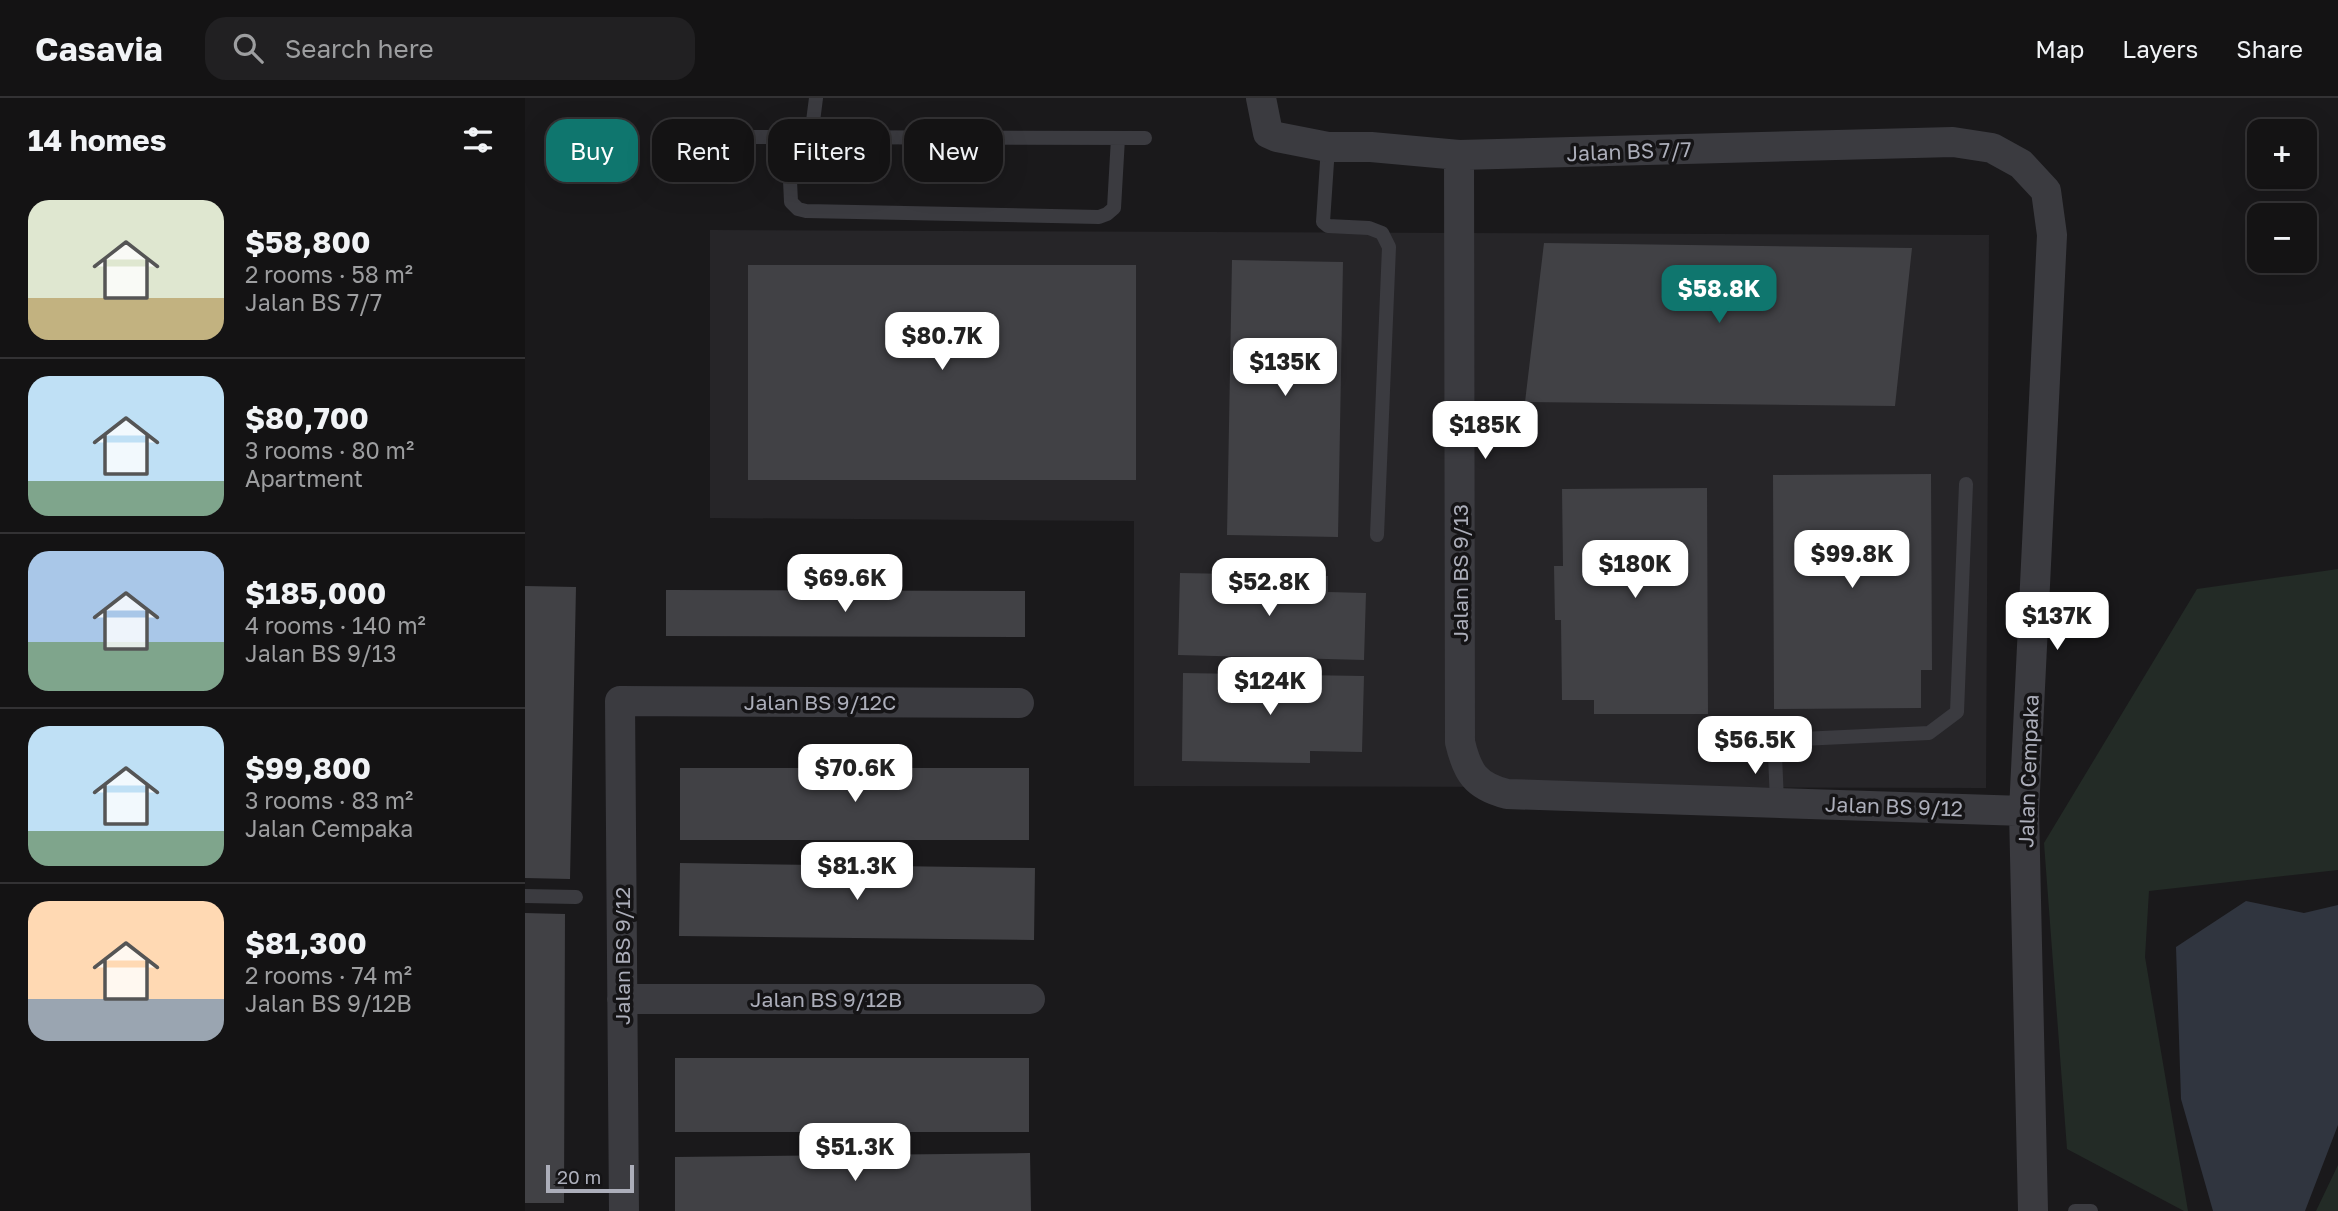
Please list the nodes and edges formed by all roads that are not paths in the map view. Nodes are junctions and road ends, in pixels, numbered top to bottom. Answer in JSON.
{"nodes":[{"id":1,"x":816,"y":98,"type":"edge"},
{"id":2,"x":1261,"y":98,"type":"edge"},
{"id":3,"x":813,"y":119,"type":"edge"},
{"id":4,"x":754,"y":137,"type":"dead end"},
{"id":5,"x":768,"y":137,"type":"edge"},
{"id":6,"x":890,"y":137,"type":"edge"},
{"id":7,"x":1118,"y":138,"type":"junction"},
{"id":8,"x":1145,"y":138,"type":"dead end"},
{"id":9,"x":1328,"y":147,"type":"junction"},
{"id":10,"x":1992,"y":148,"type":"joint"},
{"id":11,"x":1459,"y":155,"type":"junction"},
{"id":12,"x":790,"y":182,"type":"edge"},
{"id":13,"x":1966,"y":484,"type":"dead end"},
{"id":14,"x":1377,"y":535,"type":"dead end"},
{"id":15,"x":621,"y":701,"type":"joint"},
{"id":16,"x":1019,"y":702,"type":"dead end"},
{"id":17,"x":1474,"y":778,"type":"joint"},
{"id":18,"x":1777,"y":802,"type":"junction"},
{"id":19,"x":2024,"y":811,"type":"junction"},
{"id":20,"x":525,"y":896,"type":"edge"},
{"id":21,"x":576,"y":897,"type":"dead end"},
{"id":22,"x":622,"y":999,"type":"junction"},
{"id":23,"x":1030,"y":999,"type":"dead end"},
{"id":24,"x":624,"y":1211,"type":"edge"},
{"id":25,"x":2032,"y":1211,"type":"edge"},
{"id":26,"x":2075,"y":1211,"type":"edge"},
{"id":27,"x":2091,"y":1211,"type":"edge"}],
"edges":[{"from":1,"to":3,"type":"lane"},
{"from":2,"to":9,"type":"street","name":"Jalan BS 7/7"},
{"from":4,"to":5,"type":"lane"},
{"from":6,"to":7,"type":"lane"},
{"from":7,"to":8,"type":"lane"},
{"from":7,"to":12,"type":"lane"},
{"from":9,"to":11,"type":"street","name":"Jalan BS 7/7"},
{"from":9,"to":14,"type":"lane"},
{"from":10,"to":11,"type":"street","name":"Jalan BS 7/7"},
{"from":10,"to":19,"type":"street","name":"Jalan Cempaka"},
{"from":11,"to":17,"type":"street","name":"Jalan BS 9/13"},
{"from":13,"to":18,"type":"lane"},
{"from":15,"to":16,"type":"street","name":"Jalan BS 9/12C"},
{"from":15,"to":22,"type":"street","name":"Jalan BS 9/12"},
{"from":17,"to":18,"type":"street","name":"Jalan BS 9/12"},
{"from":18,"to":19,"type":"street","name":"Jalan BS 9/12"},
{"from":19,"to":25,"type":"street","name":"Jalan Cempaka"},
{"from":20,"to":21,"type":"lane"},
{"from":22,"to":23,"type":"street","name":"Jalan BS 9/12B"},
{"from":22,"to":24,"type":"street","name":"Jalan BS 9/12"},
{"from":26,"to":27,"type":"lane"}]}
